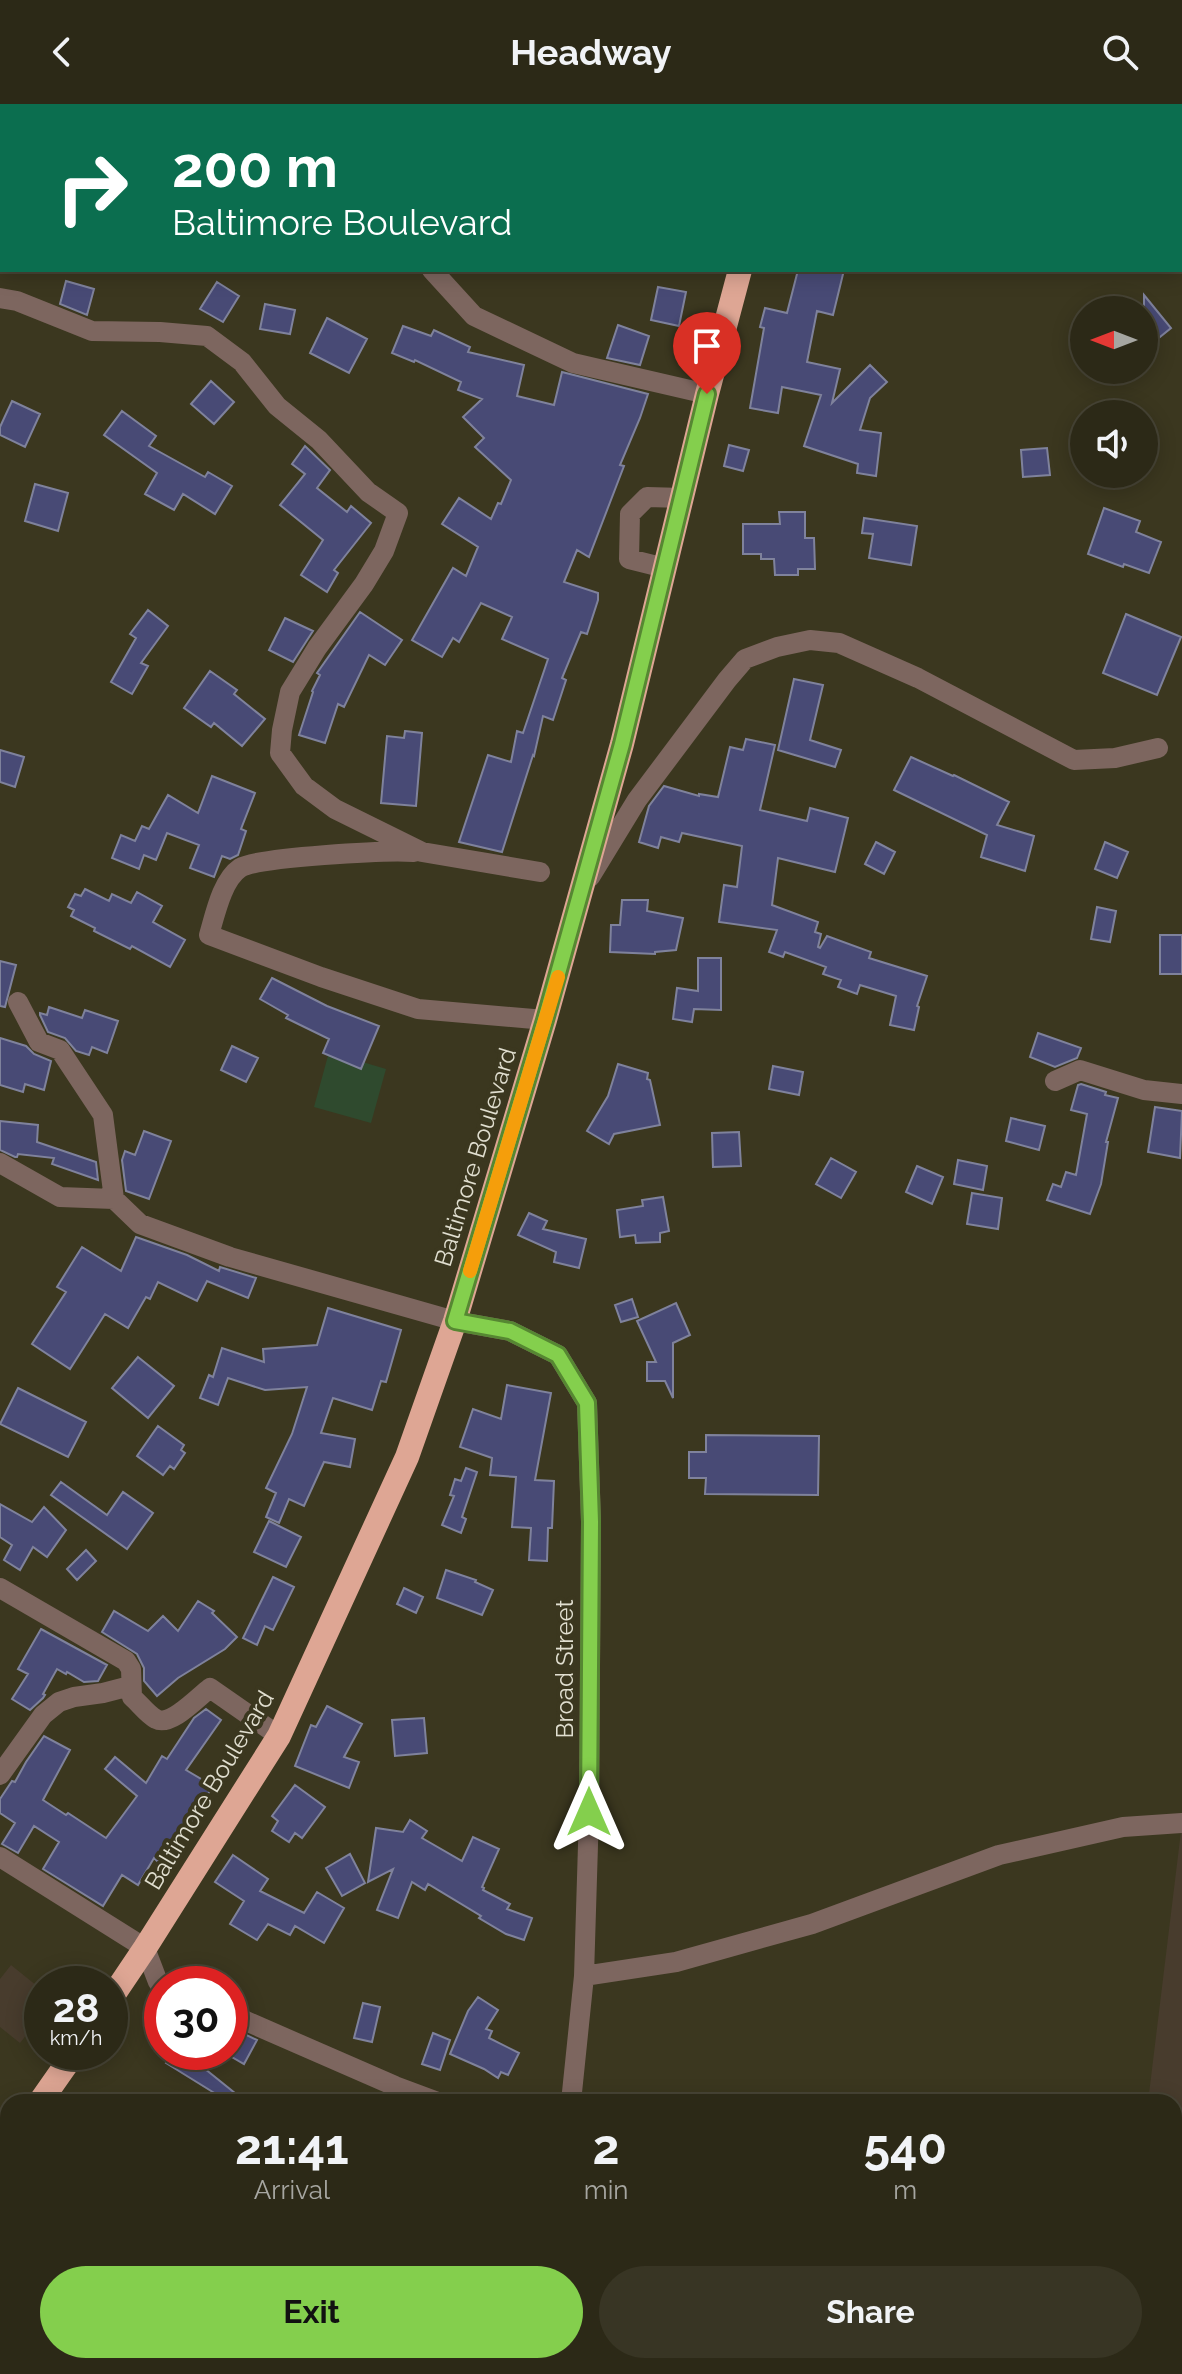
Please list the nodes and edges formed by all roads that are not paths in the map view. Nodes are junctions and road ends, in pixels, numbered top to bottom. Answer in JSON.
{"nodes":[{"id":1,"x":434,"y":272,"type":"edge"},
{"id":2,"x":739,"y":272,"type":"edge"},
{"id":3,"x":0,"y":298,"type":"edge"},
{"id":4,"x":707,"y":394,"type":"junction"},
{"id":5,"x":683,"y":498,"type":"junction"},
{"id":6,"x":665,"y":568,"type":"junction"},
{"id":7,"x":1158,"y":748,"type":"dead end"},
{"id":8,"x":422,"y":852,"type":"junction"},
{"id":9,"x":540,"y":872,"type":"dead end"},
{"id":10,"x":581,"y":890,"type":"junction"},
{"id":11,"x":18,"y":1002,"type":"dead end"},
{"id":12,"x":545,"y":1020,"type":"junction"},
{"id":13,"x":1055,"y":1081,"type":"dead end"},
{"id":14,"x":1182,"y":1094,"type":"edge"},
{"id":15,"x":0,"y":1163,"type":"edge"},
{"id":16,"x":114,"y":1199,"type":"junction"},
{"id":17,"x":455,"y":1321,"type":"junction"},
{"id":18,"x":0,"y":1588,"type":"edge"},
{"id":19,"x":130,"y":1686,"type":"junction"},
{"id":20,"x":279,"y":1736,"type":"junction"},
{"id":21,"x":0,"y":1775,"type":"edge"},
{"id":22,"x":1182,"y":1823,"type":"edge"},
{"id":23,"x":0,"y":1857,"type":"edge"},
{"id":24,"x":145,"y":1948,"type":"junction"},
{"id":25,"x":152,"y":1966,"type":"edge"},
{"id":26,"x":128,"y":1973,"type":"edge"},
{"id":27,"x":584,"y":1976,"type":"junction"},
{"id":28,"x":248,"y":2022,"type":"edge"},
{"id":29,"x":62,"y":2070,"type":"edge"},
{"id":30,"x":46,"y":2094,"type":"edge"},
{"id":31,"x":416,"y":2094,"type":"edge"},
{"id":32,"x":572,"y":2094,"type":"edge"}],
"edges":[{"from":1,"to":4,"type":"street"},
{"from":2,"to":4,"type":"highway","name":"Baltimore Boulevard"},
{"from":3,"to":8,"type":"street"},
{"from":4,"to":5,"type":"highway","name":"Baltimore Boulevard"},
{"from":5,"to":6,"type":"highway","name":"Baltimore Boulevard"},
{"from":5,"to":6,"type":"street"},
{"from":6,"to":10,"type":"highway","name":"Baltimore Boulevard"},
{"from":7,"to":10,"type":"street"},
{"from":8,"to":9,"type":"street"},
{"from":8,"to":12,"type":"street"},
{"from":10,"to":12,"type":"highway","name":"Baltimore Boulevard"},
{"from":11,"to":16,"type":"street"},
{"from":12,"to":17,"type":"highway","name":"Baltimore Boulevard"},
{"from":13,"to":14,"type":"street"},
{"from":15,"to":16,"type":"street"},
{"from":16,"to":17,"type":"street","name":"Broad Street"},
{"from":17,"to":20,"type":"highway","name":"Baltimore Boulevard"},
{"from":17,"to":27,"type":"street","name":"Broad Street"},
{"from":18,"to":19,"type":"street"},
{"from":19,"to":20,"type":"street"},
{"from":19,"to":21,"type":"street"},
{"from":20,"to":24,"type":"highway","name":"Baltimore Boulevard"},
{"from":22,"to":27,"type":"street"},
{"from":23,"to":24,"type":"street"},
{"from":24,"to":25,"type":"street"},
{"from":24,"to":26,"type":"highway","name":"Baltimore Boulevard"},
{"from":27,"to":32,"type":"street","name":"Broad Street"},
{"from":28,"to":31,"type":"street"},
{"from":29,"to":30,"type":"highway"}]}
